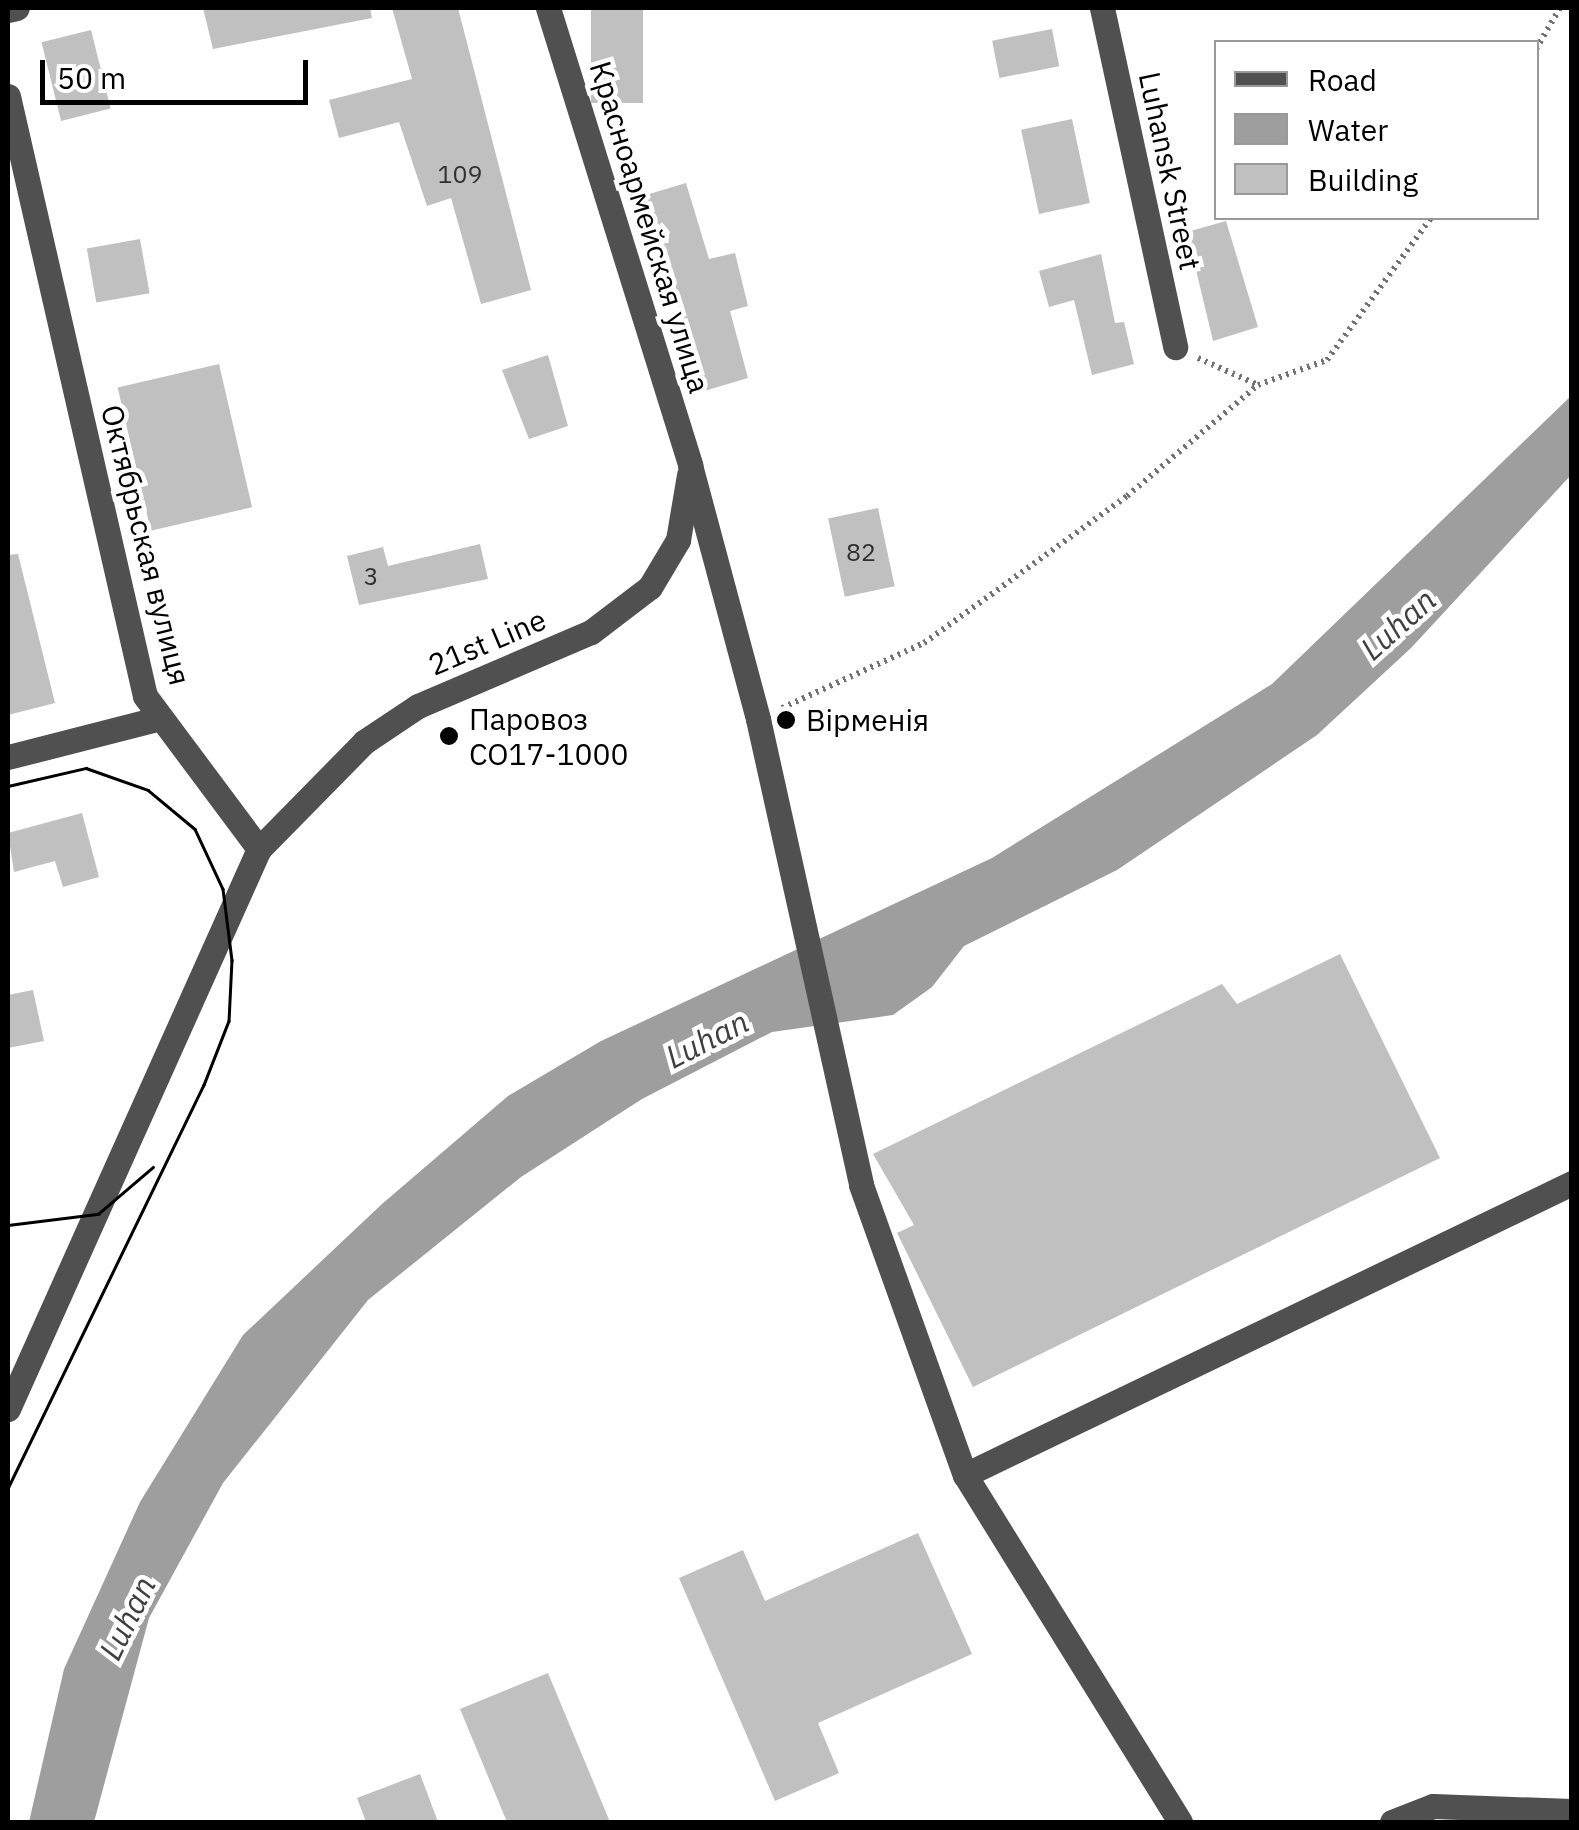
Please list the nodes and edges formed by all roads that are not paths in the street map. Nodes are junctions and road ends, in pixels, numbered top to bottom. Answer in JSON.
{"nodes":[{"id":1,"x":17,"y":8,"type":"edge"},
{"id":2,"x":548,"y":8,"type":"edge"},
{"id":3,"x":1102,"y":8,"type":"edge"},
{"id":4,"x":8,"y":10,"type":"edge"},
{"id":5,"x":8,"y":96,"type":"edge"},
{"id":6,"x":1174,"y":348,"type":"road end"},
{"id":7,"x":690,"y":465,"type":"junction"},
{"id":8,"x":161,"y":718,"type":"junction"},
{"id":9,"x":8,"y":757,"type":"edge"},
{"id":10,"x":258,"y":849,"type":"junction"},
{"id":11,"x":1572,"y":1184,"type":"edge"},
{"id":12,"x":8,"y":1409,"type":"edge"},
{"id":13,"x":966,"y":1475,"type":"junction"},
{"id":14,"x":1572,"y":1811,"type":"edge"},
{"id":15,"x":1180,"y":1822,"type":"edge"},
{"id":16,"x":1392,"y":1822,"type":"edge"}],
"edges":[{"from":1,"to":4,"type":"street"},
{"from":2,"to":7,"type":"street","name":"Красноармейская улица"},
{"from":3,"to":6,"type":"street","name":"Luhansk Street"},
{"from":5,"to":8,"type":"street","name":"Октябрьская вулиця"},
{"from":7,"to":10,"type":"street","name":"21st Line"},
{"from":7,"to":13,"type":"street","name":"Красноармейская улица"},
{"from":8,"to":9,"type":"street"},
{"from":8,"to":10,"type":"street","name":"Октябрьская вулиця"},
{"from":10,"to":12,"type":"street"},
{"from":11,"to":13,"type":"street"},
{"from":13,"to":15,"type":"street","name":"Красноармейская улица"},
{"from":14,"to":16,"type":"street"}]}
